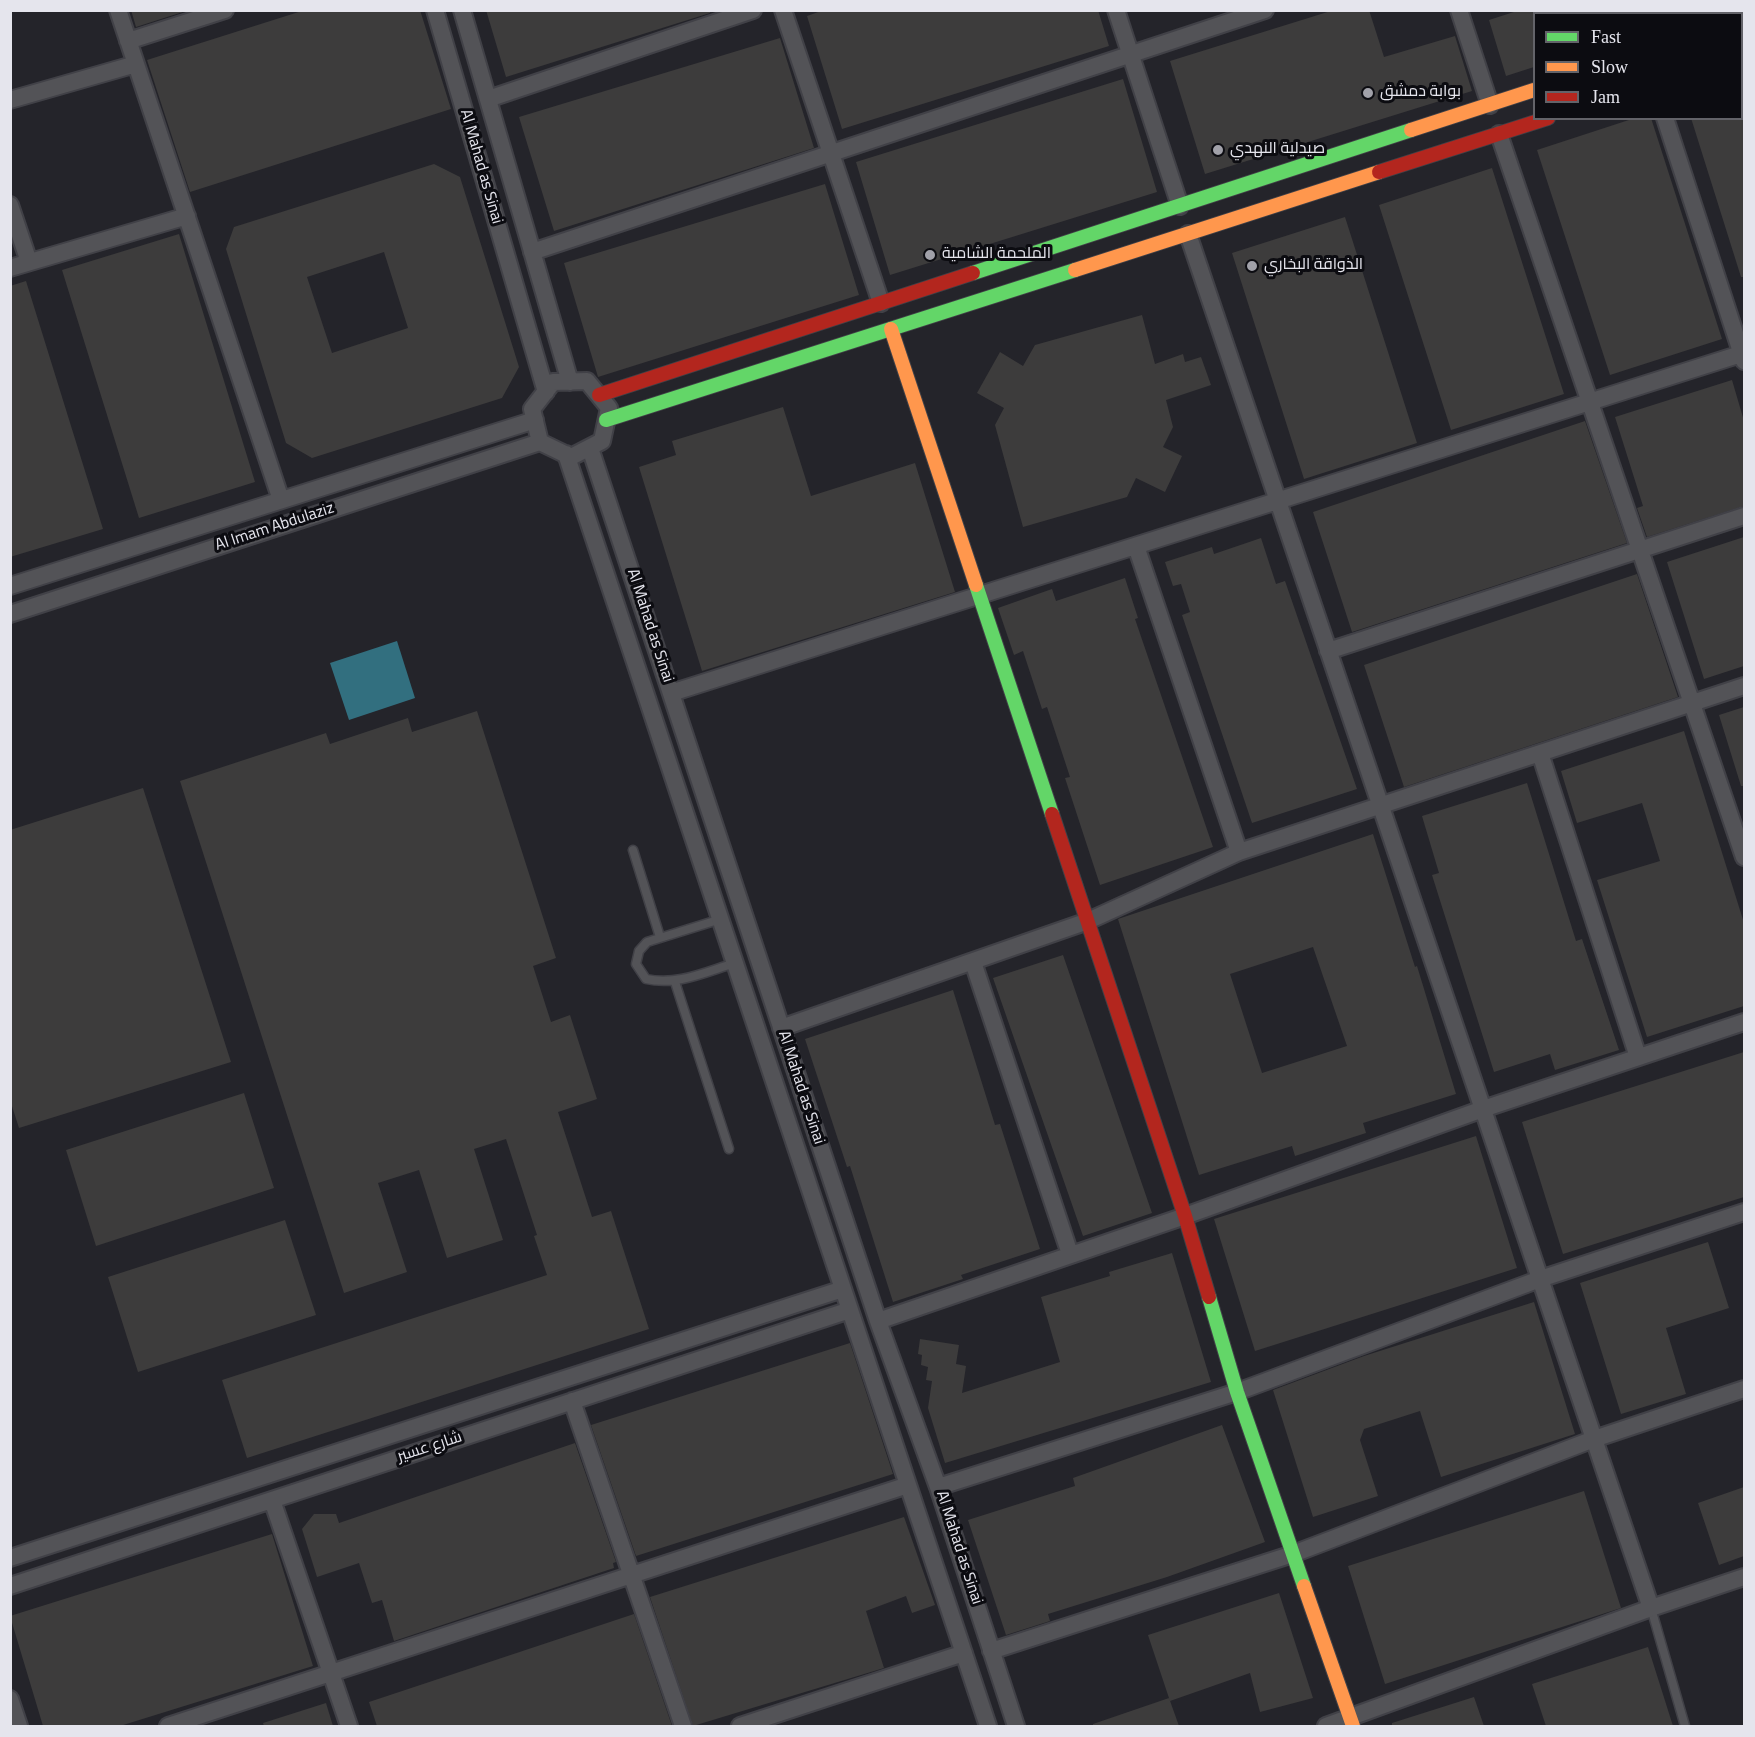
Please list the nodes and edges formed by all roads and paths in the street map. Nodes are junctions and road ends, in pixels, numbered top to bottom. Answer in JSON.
{"nodes":[{"id":1,"x":118,"y":10,"type":"edge"},
{"id":2,"x":225,"y":10,"type":"edge"},
{"id":3,"x":435,"y":10,"type":"edge"},
{"id":4,"x":462,"y":10,"type":"edge"},
{"id":5,"x":753,"y":10,"type":"edge"},
{"id":6,"x":783,"y":10,"type":"edge"},
{"id":7,"x":1116,"y":10,"type":"edge"},
{"id":8,"x":1265,"y":10,"type":"edge"},
{"id":9,"x":1459,"y":10,"type":"edge"},
{"id":10,"x":128,"y":41,"type":"junction"},
{"id":11,"x":1131,"y":55,"type":"junction"},
{"id":12,"x":136,"y":64,"type":"junction"},
{"id":13,"x":1533,"y":90,"type":"edge"},
{"id":14,"x":488,"y":99,"type":"junction"},
{"id":15,"x":10,"y":100,"type":"edge"},
{"id":16,"x":1490,"y":105,"type":"junction"},
{"id":17,"x":1542,"y":120,"type":"edge"},
{"id":18,"x":1666,"y":120,"type":"edge"},
{"id":19,"x":1499,"y":134,"type":"junction"},
{"id":20,"x":831,"y":154,"type":"junction"},
{"id":21,"x":10,"y":206,"type":"edge"},
{"id":22,"x":1180,"y":206,"type":"junction"},
{"id":23,"x":187,"y":216,"type":"junction"},
{"id":24,"x":1188,"y":234,"type":"junction"},
{"id":25,"x":532,"y":252,"type":"junction"},
{"id":26,"x":29,"y":262,"type":"junction"},
{"id":27,"x":10,"y":268,"type":"edge"},
{"id":28,"x":881,"y":303,"type":"junction"},
{"id":29,"x":891,"y":329,"type":"junction"},
{"id":30,"x":1744,"y":356,"type":"edge"},
{"id":31,"x":570,"y":382,"type":"junction"},
{"id":32,"x":546,"y":392,"type":"junction"},
{"id":33,"x":599,"y":395,"type":"junction"},
{"id":34,"x":1590,"y":402,"type":"junction"},
{"id":35,"x":535,"y":420,"type":"junction"},
{"id":36,"x":606,"y":420,"type":"junction"},
{"id":37,"x":540,"y":442,"type":"junction"},
{"id":38,"x":590,"y":448,"type":"junction"},
{"id":39,"x":566,"y":454,"type":"junction"},
{"id":40,"x":281,"y":500,"type":"junction"},
{"id":41,"x":1278,"y":501,"type":"junction"},
{"id":42,"x":1744,"y":516,"type":"edge"},
{"id":43,"x":1137,"y":546,"type":"junction"},
{"id":44,"x":1640,"y":550,"type":"junction"},
{"id":45,"x":10,"y":586,"type":"edge"},
{"id":46,"x":979,"y":596,"type":"junction"},
{"id":47,"x":10,"y":614,"type":"edge"},
{"id":48,"x":1328,"y":651,"type":"junction"},
{"id":49,"x":1744,"y":686,"type":"edge"},
{"id":50,"x":672,"y":693,"type":"junction"},
{"id":51,"x":1692,"y":703,"type":"junction"},
{"id":52,"x":1540,"y":753,"type":"junction"},
{"id":53,"x":1380,"y":806,"type":"junction"},
{"id":54,"x":633,"y":850,"type":"dead end"},
{"id":55,"x":1239,"y":852,"type":"junction"},
{"id":56,"x":1744,"y":854,"type":"edge"},
{"id":57,"x":721,"y":919,"type":"junction"},
{"id":58,"x":1088,"y":921,"type":"junction"},
{"id":59,"x":660,"y":937,"type":"junction"},
{"id":60,"x":973,"y":962,"type":"junction"},
{"id":61,"x":735,"y":963,"type":"junction"},
{"id":62,"x":675,"y":982,"type":"junction"},
{"id":63,"x":1744,"y":1022,"type":"edge"},
{"id":64,"x":781,"y":1028,"type":"junction"},
{"id":65,"x":1638,"y":1057,"type":"junction"},
{"id":66,"x":1483,"y":1108,"type":"junction"},
{"id":67,"x":729,"y":1149,"type":"dead end"},
{"id":68,"x":1744,"y":1212,"type":"edge"},
{"id":69,"x":1185,"y":1216,"type":"junction"},
{"id":70,"x":1070,"y":1254,"type":"junction"},
{"id":71,"x":1540,"y":1279,"type":"junction"},
{"id":72,"x":843,"y":1289,"type":"junction"},
{"id":73,"x":850,"y":1310,"type":"junction"},
{"id":74,"x":878,"y":1321,"type":"junction"},
{"id":75,"x":1744,"y":1389,"type":"edge"},
{"id":76,"x":1238,"y":1392,"type":"junction"},
{"id":77,"x":572,"y":1401,"type":"junction"},
{"id":78,"x":1594,"y":1439,"type":"junction"},
{"id":79,"x":908,"y":1485,"type":"junction"},
{"id":80,"x":938,"y":1486,"type":"junction"},
{"id":81,"x":272,"y":1500,"type":"junction"},
{"id":82,"x":1293,"y":1554,"type":"junction"},
{"id":83,"x":10,"y":1557,"type":"edge"},
{"id":84,"x":631,"y":1575,"type":"junction"},
{"id":85,"x":1744,"y":1577,"type":"edge"},
{"id":86,"x":10,"y":1586,"type":"edge"},
{"id":87,"x":1651,"y":1608,"type":"junction"},
{"id":88,"x":991,"y":1651,"type":"junction"},
{"id":89,"x":964,"y":1653,"type":"junction"},
{"id":90,"x":331,"y":1673,"type":"junction"},
{"id":91,"x":10,"y":1699,"type":"edge"},
{"id":92,"x":1352,"y":1722,"type":"edge"},
{"id":93,"x":20,"y":1726,"type":"edge"},
{"id":94,"x":168,"y":1726,"type":"edge"},
{"id":95,"x":349,"y":1726,"type":"edge"},
{"id":96,"x":683,"y":1726,"type":"edge"},
{"id":97,"x":740,"y":1726,"type":"edge"},
{"id":98,"x":988,"y":1726,"type":"edge"},
{"id":99,"x":1016,"y":1726,"type":"edge"},
{"id":100,"x":1326,"y":1726,"type":"edge"},
{"id":101,"x":1685,"y":1726,"type":"edge"}],
"edges":[{"from":1,"to":10,"type":"street"},
{"from":2,"to":10,"type":"street"},
{"from":3,"to":32,"type":"street","name":"Al Mahad as Sinai"},
{"from":4,"to":14,"type":"street","name":"Al Mahad as Sinai"},
{"from":5,"to":14,"type":"street"},
{"from":6,"to":20,"type":"street"},
{"from":7,"to":11,"type":"street"},
{"from":8,"to":11,"type":"street"},
{"from":9,"to":16,"type":"street"},
{"from":10,"to":12,"type":"street"},
{"from":11,"to":20,"type":"street"},
{"from":11,"to":22,"type":"street"},
{"from":12,"to":15,"type":"street"},
{"from":12,"to":23,"type":"street"},
{"from":13,"to":16,"type":"street"},
{"from":14,"to":25,"type":"street","name":"Al Mahad as Sinai"},
{"from":16,"to":22,"type":"street"},
{"from":17,"to":19,"type":"street"},
{"from":18,"to":30,"type":"street"},
{"from":19,"to":24,"type":"street"},
{"from":19,"to":34,"type":"street"},
{"from":20,"to":25,"type":"street"},
{"from":20,"to":28,"type":"street"},
{"from":21,"to":26,"type":"street"},
{"from":22,"to":28,"type":"street"},
{"from":23,"to":26,"type":"street"},
{"from":23,"to":40,"type":"street"},
{"from":24,"to":29,"type":"street"},
{"from":24,"to":41,"type":"street"},
{"from":25,"to":31,"type":"street","name":"Al Mahad as Sinai"},
{"from":26,"to":27,"type":"street"},
{"from":28,"to":33,"type":"street"},
{"from":29,"to":36,"type":"street"},
{"from":29,"to":46,"type":"street"},
{"from":30,"to":34,"type":"street"},
{"from":31,"to":32,"type":"street"},
{"from":31,"to":33,"type":"street"},
{"from":32,"to":35,"type":"street"},
{"from":33,"to":36,"type":"street"},
{"from":34,"to":41,"type":"street"},
{"from":34,"to":44,"type":"street"},
{"from":35,"to":37,"type":"street"},
{"from":35,"to":40,"type":"street"},
{"from":36,"to":38,"type":"street"},
{"from":37,"to":39,"type":"street"},
{"from":37,"to":47,"type":"street","name":"Al Imam Abdulaziz"},
{"from":38,"to":39,"type":"street"},
{"from":38,"to":50,"type":"street","name":"Al Mahad as Sinai"},
{"from":39,"to":57,"type":"street","name":"Al Mahad as Sinai"},
{"from":40,"to":45,"type":"street"},
{"from":41,"to":43,"type":"street"},
{"from":41,"to":48,"type":"street"},
{"from":42,"to":44,"type":"street"},
{"from":43,"to":46,"type":"street"},
{"from":43,"to":55,"type":"street"},
{"from":44,"to":48,"type":"street"},
{"from":44,"to":51,"type":"street"},
{"from":46,"to":50,"type":"street"},
{"from":46,"to":58,"type":"street"},
{"from":48,"to":53,"type":"street"},
{"from":49,"to":51,"type":"street"},
{"from":50,"to":64,"type":"street","name":"Al Mahad as Sinai"},
{"from":51,"to":52,"type":"street"},
{"from":51,"to":56,"type":"street"},
{"from":52,"to":53,"type":"street"},
{"from":52,"to":65,"type":"street"},
{"from":53,"to":55,"type":"street"},
{"from":53,"to":66,"type":"street"},
{"from":54,"to":59,"type":"lane"},
{"from":55,"to":58,"type":"street"},
{"from":57,"to":59,"type":"lane"},
{"from":57,"to":61,"type":"street","name":"Al Mahad as Sinai"},
{"from":58,"to":60,"type":"street"},
{"from":58,"to":69,"type":"street"},
{"from":59,"to":62,"type":"lane"},
{"from":60,"to":64,"type":"street"},
{"from":60,"to":70,"type":"street"},
{"from":61,"to":62,"type":"lane"},
{"from":61,"to":72,"type":"street","name":"Al Mahad as Sinai"},
{"from":62,"to":67,"type":"lane"},
{"from":63,"to":65,"type":"street"},
{"from":64,"to":74,"type":"street","name":"Al Mahad as Sinai"},
{"from":65,"to":66,"type":"street"},
{"from":66,"to":69,"type":"street"},
{"from":66,"to":71,"type":"street"},
{"from":68,"to":71,"type":"street"},
{"from":69,"to":70,"type":"street"},
{"from":69,"to":76,"type":"street"},
{"from":70,"to":74,"type":"street"},
{"from":71,"to":76,"type":"street"},
{"from":71,"to":78,"type":"street"},
{"from":72,"to":73,"type":"street","name":"Al Mahad as Sinai"},
{"from":72,"to":83,"type":"street","name":"شارع عسير"},
{"from":73,"to":77,"type":"street","name":"شارع عسير"},
{"from":73,"to":79,"type":"street","name":"Al Mahad as Sinai"},
{"from":74,"to":80,"type":"street","name":"Al Mahad as Sinai"},
{"from":75,"to":78,"type":"street"},
{"from":76,"to":80,"type":"street"},
{"from":76,"to":82,"type":"street"},
{"from":77,"to":81,"type":"street","name":"شارع عسير"},
{"from":77,"to":84,"type":"street"},
{"from":78,"to":82,"type":"street"},
{"from":78,"to":87,"type":"street"},
{"from":79,"to":84,"type":"street"},
{"from":79,"to":89,"type":"street","name":"Al Mahad as Sinai"},
{"from":80,"to":88,"type":"street","name":"Al Mahad as Sinai"},
{"from":81,"to":86,"type":"street","name":"شارع عسير"},
{"from":81,"to":90,"type":"street"},
{"from":82,"to":88,"type":"street"},
{"from":82,"to":92,"type":"street"},
{"from":84,"to":90,"type":"street"},
{"from":84,"to":96,"type":"street"},
{"from":85,"to":87,"type":"street"},
{"from":87,"to":92,"type":"street"},
{"from":87,"to":101,"type":"lane"},
{"from":88,"to":99,"type":"street","name":"Al Mahad as Sinai"},
{"from":89,"to":97,"type":"street"},
{"from":89,"to":98,"type":"street","name":"Al Mahad as Sinai"},
{"from":90,"to":94,"type":"street"},
{"from":90,"to":95,"type":"street"},
{"from":91,"to":93,"type":"street"},
{"from":92,"to":100,"type":"street"}]}
